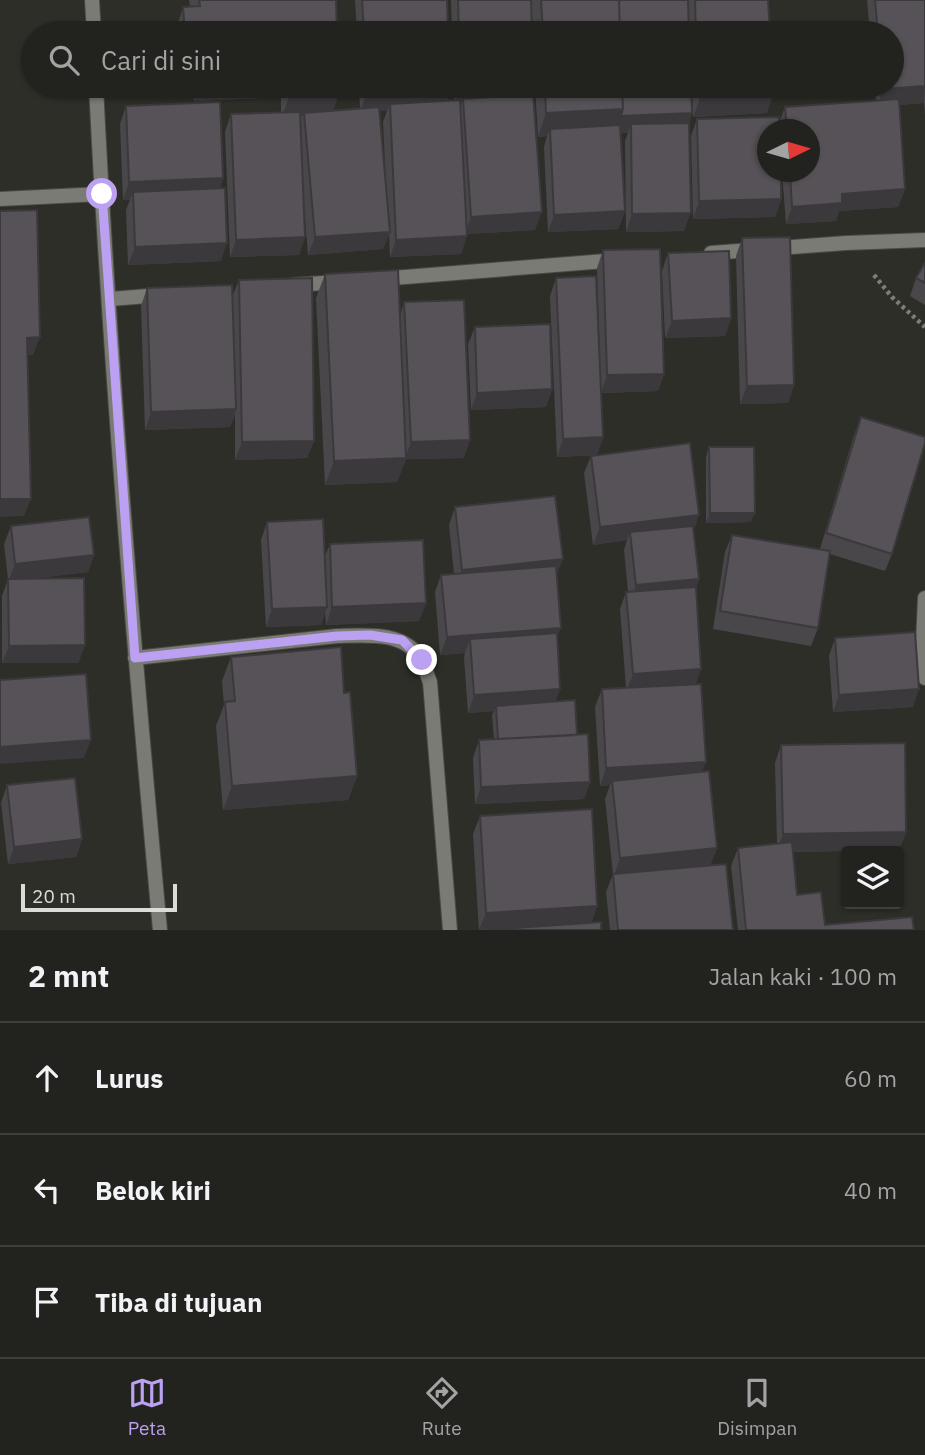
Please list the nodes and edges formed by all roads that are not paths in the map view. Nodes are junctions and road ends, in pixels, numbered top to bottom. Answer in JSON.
{"nodes":[{"id":1,"x":92,"y":0,"type":"edge"},
{"id":2,"x":93,"y":21,"type":"edge"},
{"id":3,"x":97,"y":98,"type":"edge"},
{"id":4,"x":102,"y":194,"type":"junction"},
{"id":5,"x":0,"y":200,"type":"edge"},
{"id":6,"x":925,"y":240,"type":"edge"},
{"id":7,"x":693,"y":254,"type":"edge"},
{"id":8,"x":638,"y":259,"type":"edge"},
{"id":9,"x":276,"y":286,"type":"edge"},
{"id":10,"x":179,"y":294,"type":"edge"},
{"id":11,"x":110,"y":299,"type":"junction"},
{"id":12,"x":925,"y":598,"type":"edge"},
{"id":13,"x":135,"y":658,"type":"junction"},
{"id":14,"x":925,"y":678,"type":"edge"},
{"id":15,"x":160,"y":930,"type":"edge"},
{"id":16,"x":450,"y":930,"type":"edge"}],
"edges":[{"from":1,"to":2,"type":"street"},
{"from":3,"to":4,"type":"street"},
{"from":4,"to":5,"type":"street"},
{"from":4,"to":11,"type":"street"},
{"from":6,"to":7,"type":"street"},
{"from":8,"to":9,"type":"street"},
{"from":10,"to":11,"type":"street"},
{"from":11,"to":13,"type":"street"},
{"from":12,"to":14,"type":"street"},
{"from":13,"to":15,"type":"street"},
{"from":13,"to":16,"type":"street"}]}
